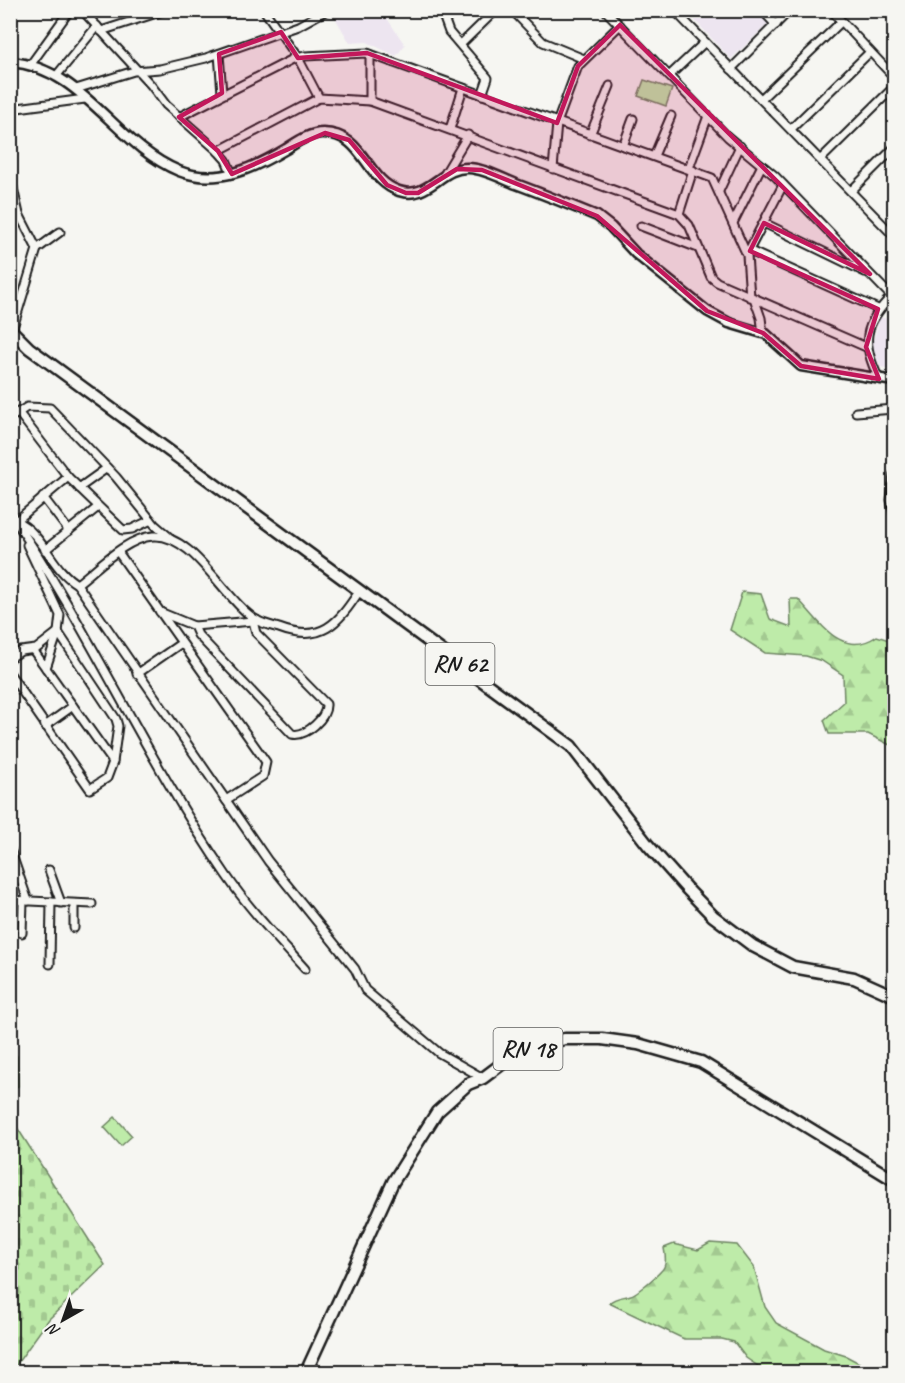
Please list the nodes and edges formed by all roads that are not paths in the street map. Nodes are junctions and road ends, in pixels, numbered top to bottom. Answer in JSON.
{"nodes":[{"id":1,"x":70,"y":10,"type":"edge"},
{"id":2,"x":82,"y":10,"type":"edge"},
{"id":3,"x":166,"y":10,"type":"edge"},
{"id":4,"x":264,"y":10,"type":"edge"},
{"id":5,"x":327,"y":10,"type":"edge"},
{"id":6,"x":441,"y":10,"type":"edge"},
{"id":7,"x":496,"y":10,"type":"edge"},
{"id":8,"x":512,"y":10,"type":"edge"},
{"id":9,"x":605,"y":10,"type":"edge"},
{"id":10,"x":674,"y":10,"type":"edge"},
{"id":11,"x":762,"y":10,"type":"edge"},
{"id":12,"x":790,"y":10,"type":"edge"},
{"id":13,"x":831,"y":10,"type":"edge"},
{"id":14,"x":841,"y":22,"type":"junction"},
{"id":15,"x":620,"y":25,"type":"junction"},
{"id":16,"x":776,"y":25,"type":"junction"},
{"id":17,"x":99,"y":29,"type":"junction"},
{"id":18,"x":281,"y":32,"type":"junction"},
{"id":19,"x":705,"y":42,"type":"junction"},
{"id":20,"x":461,"y":44,"type":"junction"},
{"id":21,"x":870,"y":52,"type":"junction"},
{"id":22,"x":219,"y":54,"type":"junction"},
{"id":23,"x":370,"y":54,"type":"junction"},
{"id":24,"x":298,"y":58,"type":"junction"},
{"id":25,"x":584,"y":59,"type":"junction"},
{"id":26,"x":10,"y":62,"type":"edge"},
{"id":27,"x":31,"y":64,"type":"junction"},
{"id":28,"x":731,"y":69,"type":"junction"},
{"id":29,"x":138,"y":71,"type":"junction"},
{"id":30,"x":57,"y":75,"type":"junction"},
{"id":31,"x":669,"y":76,"type":"junction"},
{"id":32,"x":894,"y":77,"type":"edge"},
{"id":33,"x":610,"y":86,"type":"dead end"},
{"id":34,"x":894,"y":87,"type":"edge"},
{"id":35,"x":463,"y":88,"type":"junction"},
{"id":36,"x":76,"y":89,"type":"junction"},
{"id":37,"x":222,"y":93,"type":"junction"},
{"id":38,"x":482,"y":95,"type":"junction"},
{"id":39,"x":319,"y":98,"type":"junction"},
{"id":40,"x":85,"y":99,"type":"junction"},
{"id":41,"x":761,"y":99,"type":"junction"},
{"id":42,"x":370,"y":101,"type":"junction"},
{"id":43,"x":10,"y":109,"type":"edge"},
{"id":44,"x":671,"y":116,"type":"dead end"},
{"id":45,"x":708,"y":116,"type":"junction"},
{"id":46,"x":180,"y":117,"type":"junction"},
{"id":47,"x":633,"y":119,"type":"dead end"},
{"id":48,"x":556,"y":123,"type":"junction"},
{"id":49,"x":450,"y":129,"type":"junction"},
{"id":50,"x":791,"y":129,"type":"junction"},
{"id":51,"x":468,"y":135,"type":"junction"},
{"id":52,"x":590,"y":135,"type":"junction"},
{"id":53,"x":623,"y":146,"type":"junction"},
{"id":54,"x":740,"y":146,"type":"junction"},
{"id":55,"x":894,"y":148,"type":"edge"},
{"id":56,"x":218,"y":151,"type":"junction"},
{"id":57,"x":654,"y":156,"type":"junction"},
{"id":58,"x":821,"y":159,"type":"junction"},
{"id":59,"x":762,"y":165,"type":"junction"},
{"id":60,"x":553,"y":169,"type":"junction"},
{"id":61,"x":691,"y":169,"type":"junction"},
{"id":62,"x":232,"y":174,"type":"junction"},
{"id":63,"x":10,"y":175,"type":"edge"},
{"id":64,"x":444,"y":175,"type":"junction"},
{"id":65,"x":783,"y":185,"type":"junction"},
{"id":66,"x":11,"y":187,"type":"edge"},
{"id":67,"x":719,"y":191,"type":"junction"},
{"id":68,"x":851,"y":191,"type":"junction"},
{"id":69,"x":679,"y":214,"type":"junction"},
{"id":70,"x":733,"y":223,"type":"junction"},
{"id":71,"x":764,"y":223,"type":"junction"},
{"id":72,"x":894,"y":223,"type":"edge"},
{"id":73,"x":641,"y":226,"type":"dead end"},
{"id":74,"x":888,"y":229,"type":"junction"},
{"id":75,"x":60,"y":232,"type":"dead end"},
{"id":76,"x":894,"y":236,"type":"edge"},
{"id":77,"x":698,"y":248,"type":"junction"},
{"id":78,"x":37,"y":249,"type":"junction"},
{"id":79,"x":748,"y":252,"type":"junction"},
{"id":80,"x":870,"y":274,"type":"junction"},
{"id":81,"x":893,"y":295,"type":"edge"},
{"id":82,"x":752,"y":297,"type":"junction"},
{"id":83,"x":878,"y":309,"type":"junction"},
{"id":84,"x":11,"y":330,"type":"edge"},
{"id":85,"x":763,"y":333,"type":"junction"},
{"id":86,"x":866,"y":347,"type":"junction"},
{"id":87,"x":879,"y":379,"type":"junction"},
{"id":88,"x":894,"y":381,"type":"edge"},
{"id":89,"x":894,"y":409,"type":"edge"},
{"id":90,"x":18,"y":412,"type":"junction"},
{"id":91,"x":856,"y":412,"type":"dead end"},
{"id":92,"x":10,"y":418,"type":"edge"},
{"id":93,"x":107,"y":468,"type":"junction"},
{"id":94,"x":894,"y":474,"type":"edge"},
{"id":95,"x":68,"y":477,"type":"junction"},
{"id":96,"x":79,"y":488,"type":"junction"},
{"id":97,"x":43,"y":497,"type":"junction"},
{"id":98,"x":98,"y":507,"type":"junction"},
{"id":99,"x":10,"y":513,"type":"edge"},
{"id":100,"x":894,"y":514,"type":"edge"},
{"id":101,"x":151,"y":520,"type":"junction"},
{"id":102,"x":16,"y":521,"type":"junction"},
{"id":103,"x":69,"y":531,"type":"junction"},
{"id":104,"x":172,"y":540,"type":"junction"},
{"id":105,"x":45,"y":550,"type":"junction"},
{"id":106,"x":118,"y":552,"type":"junction"},
{"id":107,"x":77,"y":584,"type":"junction"},
{"id":108,"x":360,"y":590,"type":"junction"},
{"id":109,"x":160,"y":612,"type":"junction"},
{"id":110,"x":255,"y":621,"type":"junction"},
{"id":111,"x":194,"y":626,"type":"junction"},
{"id":112,"x":58,"y":632,"type":"junction"},
{"id":113,"x":180,"y":644,"type":"junction"},
{"id":114,"x":33,"y":650,"type":"junction"},
{"id":115,"x":10,"y":658,"type":"edge"},
{"id":116,"x":46,"y":668,"type":"junction"},
{"id":117,"x":10,"y":674,"type":"edge"},
{"id":118,"x":137,"y":674,"type":"junction"},
{"id":119,"x":73,"y":706,"type":"junction"},
{"id":120,"x":45,"y":726,"type":"junction"},
{"id":121,"x":113,"y":762,"type":"junction"},
{"id":122,"x":226,"y":800,"type":"junction"},
{"id":123,"x":10,"y":849,"type":"edge"},
{"id":124,"x":49,"y":870,"type":"dead end"},
{"id":125,"x":10,"y":900,"type":"edge"},
{"id":126,"x":25,"y":901,"type":"junction"},
{"id":127,"x":51,"y":903,"type":"junction"},
{"id":128,"x":60,"y":903,"type":"junction"},
{"id":129,"x":74,"y":904,"type":"junction"},
{"id":130,"x":92,"y":904,"type":"dead end"},
{"id":131,"x":74,"y":928,"type":"dead end"},
{"id":132,"x":22,"y":933,"type":"dead end"},
{"id":133,"x":50,"y":964,"type":"dead end"},
{"id":134,"x":305,"y":969,"type":"dead end"},
{"id":135,"x":894,"y":996,"type":"edge"},
{"id":136,"x":483,"y":1078,"type":"junction"},
{"id":137,"x":894,"y":1180,"type":"edge"},
{"id":138,"x":306,"y":1372,"type":"edge"}],
"edges":[{"from":1,"to":27,"type":"street"},
{"from":2,"to":17,"type":"street"},
{"from":3,"to":17,"type":"street"},
{"from":4,"to":18,"type":"street"},
{"from":5,"to":18,"type":"street"},
{"from":6,"to":20,"type":"street"},
{"from":7,"to":20,"type":"street"},
{"from":8,"to":25,"type":"street"},
{"from":9,"to":15,"type":"street"},
{"from":10,"to":19,"type":"street"},
{"from":11,"to":16,"type":"street"},
{"from":12,"to":16,"type":"street"},
{"from":13,"to":14,"type":"street"},
{"from":14,"to":21,"type":"street"},
{"from":14,"to":41,"type":"street"},
{"from":15,"to":25,"type":"street"},
{"from":15,"to":31,"type":"street"},
{"from":16,"to":28,"type":"street"},
{"from":17,"to":29,"type":"street"},
{"from":17,"to":30,"type":"street"},
{"from":18,"to":22,"type":"street"},
{"from":18,"to":24,"type":"street"},
{"from":19,"to":28,"type":"street"},
{"from":19,"to":31,"type":"street"},
{"from":20,"to":38,"type":"street"},
{"from":21,"to":32,"type":"street"},
{"from":21,"to":50,"type":"street"},
{"from":22,"to":29,"type":"street"},
{"from":22,"to":37,"type":"street"},
{"from":23,"to":24,"type":"street"},
{"from":23,"to":35,"type":"street"},
{"from":23,"to":42,"type":"street"},
{"from":24,"to":37,"type":"street"},
{"from":24,"to":39,"type":"street"},
{"from":25,"to":48,"type":"street"},
{"from":26,"to":27,"type":"street"},
{"from":27,"to":30,"type":"street"},
{"from":28,"to":41,"type":"street"},
{"from":29,"to":36,"type":"street"},
{"from":29,"to":46,"type":"street"},
{"from":30,"to":36,"type":"street"},
{"from":31,"to":45,"type":"street"},
{"from":33,"to":52,"type":"street"},
{"from":34,"to":58,"type":"street"},
{"from":35,"to":38,"type":"street"},
{"from":35,"to":49,"type":"street"},
{"from":36,"to":40,"type":"street"},
{"from":37,"to":46,"type":"street"},
{"from":38,"to":48,"type":"street"},
{"from":39,"to":42,"type":"street"},
{"from":39,"to":56,"type":"street"},
{"from":40,"to":43,"type":"street"},
{"from":40,"to":62,"type":"street"},
{"from":41,"to":50,"type":"street"},
{"from":42,"to":49,"type":"street"},
{"from":44,"to":57,"type":"street"},
{"from":45,"to":54,"type":"street"},
{"from":45,"to":61,"type":"street"},
{"from":46,"to":56,"type":"street"},
{"from":47,"to":53,"type":"street"},
{"from":48,"to":52,"type":"street"},
{"from":48,"to":60,"type":"street"},
{"from":49,"to":51,"type":"street"},
{"from":50,"to":58,"type":"street"},
{"from":51,"to":60,"type":"street"},
{"from":51,"to":64,"type":"street"},
{"from":52,"to":53,"type":"street"},
{"from":53,"to":57,"type":"street"},
{"from":54,"to":59,"type":"street"},
{"from":54,"to":67,"type":"street"},
{"from":55,"to":68,"type":"street"},
{"from":56,"to":62,"type":"street"},
{"from":57,"to":61,"type":"street"},
{"from":58,"to":68,"type":"street"},
{"from":59,"to":65,"type":"street"},
{"from":59,"to":70,"type":"street"},
{"from":60,"to":69,"type":"street"},
{"from":61,"to":67,"type":"street"},
{"from":61,"to":69,"type":"street"},
{"from":62,"to":64,"type":"street"},
{"from":63,"to":66,"type":"street"},
{"from":64,"to":85,"type":"street"},
{"from":65,"to":71,"type":"street"},
{"from":65,"to":80,"type":"street"},
{"from":66,"to":78,"type":"street"},
{"from":67,"to":70,"type":"street"},
{"from":68,"to":74,"type":"street"},
{"from":69,"to":77,"type":"street"},
{"from":70,"to":79,"type":"street"},
{"from":71,"to":79,"type":"street"},
{"from":71,"to":80,"type":"street"},
{"from":72,"to":74,"type":"street"},
{"from":73,"to":77,"type":"street"},
{"from":74,"to":76,"type":"street"},
{"from":75,"to":78,"type":"street"},
{"from":77,"to":82,"type":"street"},
{"from":78,"to":84,"type":"street"},
{"from":79,"to":82,"type":"street"},
{"from":79,"to":83,"type":"street"},
{"from":80,"to":81,"type":"street"},
{"from":81,"to":83,"type":"street"},
{"from":82,"to":85,"type":"street"},
{"from":82,"to":86,"type":"street"},
{"from":83,"to":86,"type":"street"},
{"from":84,"to":108,"type":"main road","number":"RN 62"},
{"from":85,"to":87,"type":"street"},
{"from":86,"to":87,"type":"street"},
{"from":87,"to":88,"type":"street"},
{"from":89,"to":91,"type":"street"},
{"from":90,"to":92,"type":"street"},
{"from":90,"to":93,"type":"street"},
{"from":90,"to":95,"type":"street"},
{"from":93,"to":96,"type":"street"},
{"from":93,"to":101,"type":"street"},
{"from":94,"to":100,"type":"street"},
{"from":95,"to":96,"type":"street"},
{"from":95,"to":97,"type":"street"},
{"from":96,"to":98,"type":"street"},
{"from":97,"to":102,"type":"street"},
{"from":97,"to":103,"type":"street"},
{"from":98,"to":101,"type":"street"},
{"from":98,"to":103,"type":"street"},
{"from":99,"to":102,"type":"street"},
{"from":101,"to":104,"type":"street"},
{"from":102,"to":105,"type":"street"},
{"from":102,"to":112,"type":"street"},
{"from":102,"to":134,"type":"street"},
{"from":103,"to":105,"type":"street"},
{"from":104,"to":106,"type":"street"},
{"from":104,"to":110,"type":"street"},
{"from":105,"to":107,"type":"street"},
{"from":106,"to":107,"type":"street"},
{"from":106,"to":109,"type":"street"},
{"from":107,"to":118,"type":"street"},
{"from":108,"to":110,"type":"street"},
{"from":108,"to":135,"type":"main road","number":"RN 62"},
{"from":109,"to":111,"type":"street"},
{"from":109,"to":113,"type":"street"},
{"from":110,"to":111,"type":"street"},
{"from":110,"to":111,"type":"street"},
{"from":112,"to":114,"type":"street"},
{"from":112,"to":116,"type":"street"},
{"from":112,"to":121,"type":"street"},
{"from":113,"to":118,"type":"street"},
{"from":113,"to":122,"type":"street"},
{"from":114,"to":115,"type":"street"},
{"from":114,"to":116,"type":"street"},
{"from":116,"to":119,"type":"street"},
{"from":117,"to":120,"type":"street"},
{"from":118,"to":122,"type":"street"},
{"from":119,"to":120,"type":"street"},
{"from":119,"to":121,"type":"street"},
{"from":120,"to":121,"type":"street"},
{"from":122,"to":136,"type":"street"},
{"from":123,"to":126,"type":"street"},
{"from":124,"to":128,"type":"street"},
{"from":125,"to":126,"type":"street"},
{"from":126,"to":127,"type":"street"},
{"from":126,"to":132,"type":"street"},
{"from":127,"to":128,"type":"street"},
{"from":127,"to":133,"type":"street"},
{"from":128,"to":129,"type":"street"},
{"from":129,"to":130,"type":"street"},
{"from":129,"to":131,"type":"street"},
{"from":136,"to":137,"type":"main road","number":"RN 18"},
{"from":136,"to":138,"type":"main road","number":"RN 18"}]}
